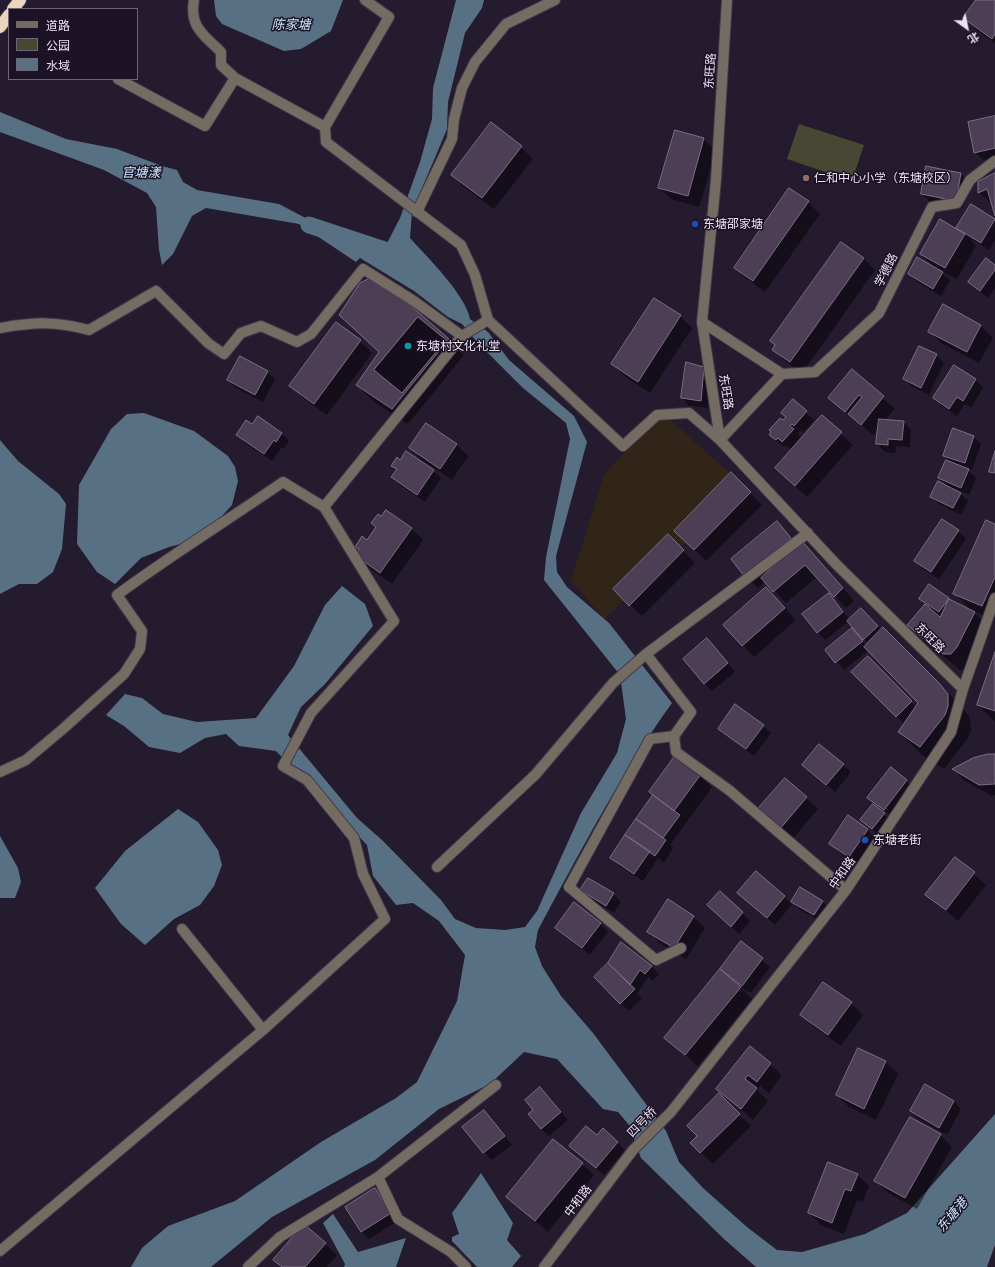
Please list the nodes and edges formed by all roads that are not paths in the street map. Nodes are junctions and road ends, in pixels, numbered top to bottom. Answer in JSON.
{"nodes":[{"id":1,"x":194,"y":0,"type":"edge"},
{"id":2,"x":365,"y":0,"type":"edge"},
{"id":3,"x":555,"y":0,"type":"edge"},
{"id":4,"x":728,"y":0,"type":"edge"},
{"id":5,"x":235,"y":78,"type":"junction"},
{"id":6,"x":120,"y":80,"type":"edge"},
{"id":7,"x":325,"y":127,"type":"junction"},
{"id":8,"x":995,"y":161,"type":"edge"},
{"id":9,"x":417,"y":212,"type":"junction"},
{"id":10,"x":702,"y":322,"type":"junction"},
{"id":11,"x":484,"y":323,"type":"junction"},
{"id":12,"x":0,"y":328,"type":"edge"},
{"id":13,"x":465,"y":334,"type":"junction"},
{"id":14,"x":782,"y":374,"type":"junction"},
{"id":15,"x":720,"y":440,"type":"junction"},
{"id":16,"x":324,"y":507,"type":"junction"},
{"id":17,"x":808,"y":533,"type":"junction"},
{"id":18,"x":995,"y":598,"type":"edge"},
{"id":19,"x":646,"y":654,"type":"junction"},
{"id":20,"x":963,"y":690,"type":"junction"},
{"id":21,"x":674,"y":736,"type":"junction"},
{"id":22,"x":0,"y":772,"type":"edge"},
{"id":23,"x":437,"y":867,"type":"dead end"},
{"id":24,"x":846,"y":890,"type":"junction"},
{"id":25,"x":182,"y":928,"type":"dead end"},
{"id":26,"x":681,"y":948,"type":"dead end"},
{"id":27,"x":263,"y":1030,"type":"junction"},
{"id":28,"x":496,"y":1085,"type":"dead end"},
{"id":29,"x":670,"y":1112,"type":"joint"},
{"id":30,"x":633,"y":1150,"type":"joint"},
{"id":31,"x":378,"y":1177,"type":"junction"},
{"id":32,"x":0,"y":1251,"type":"edge"},
{"id":33,"x":248,"y":1267,"type":"edge"},
{"id":34,"x":466,"y":1267,"type":"edge"},
{"id":35,"x":544,"y":1267,"type":"edge"}],
"edges":[{"from":1,"to":5,"type":"street"},
{"from":2,"to":7,"type":"street"},
{"from":3,"to":9,"type":"street"},
{"from":4,"to":10,"type":"street","name":"东旺路"},
{"from":5,"to":6,"type":"street"},
{"from":5,"to":7,"type":"street"},
{"from":7,"to":9,"type":"street"},
{"from":8,"to":14,"type":"street","name":"学德路"},
{"from":9,"to":11,"type":"street"},
{"from":10,"to":14,"type":"street"},
{"from":10,"to":15,"type":"street","name":"东旺路"},
{"from":11,"to":13,"type":"street"},
{"from":11,"to":15,"type":"street"},
{"from":12,"to":13,"type":"street"},
{"from":13,"to":16,"type":"street"},
{"from":14,"to":15,"type":"street"},
{"from":15,"to":17,"type":"street","name":"东旺路"},
{"from":16,"to":22,"type":"street"},
{"from":16,"to":27,"type":"street"},
{"from":17,"to":19,"type":"street"},
{"from":17,"to":20,"type":"street","name":"东旺路"},
{"from":18,"to":20,"type":"street","name":"中和路"},
{"from":19,"to":21,"type":"street"},
{"from":19,"to":23,"type":"street"},
{"from":20,"to":24,"type":"street","name":"中和路"},
{"from":21,"to":24,"type":"street"},
{"from":21,"to":26,"type":"street"},
{"from":24,"to":29,"type":"street","name":"中和路"},
{"from":25,"to":27,"type":"street"},
{"from":27,"to":32,"type":"street"},
{"from":28,"to":31,"type":"street"},
{"from":29,"to":30,"type":"street","name":"四号桥"},
{"from":30,"to":35,"type":"street","name":"中和路"},
{"from":31,"to":33,"type":"street"},
{"from":31,"to":34,"type":"street"}]}
